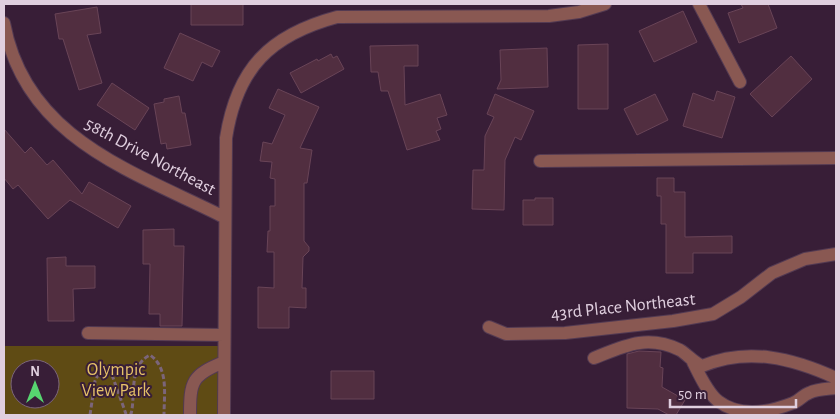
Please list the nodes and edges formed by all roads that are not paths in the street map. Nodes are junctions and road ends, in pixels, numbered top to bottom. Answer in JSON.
{"nodes":[{"id":1,"x":605,"y":4,"type":"edge"},
{"id":2,"x":699,"y":4,"type":"edge"},
{"id":3,"x":368,"y":10,"type":"edge"},
{"id":4,"x":4,"y":23,"type":"edge"},
{"id":5,"x":740,"y":82,"type":"dead end"},
{"id":6,"x":836,"y":158,"type":"edge"},
{"id":7,"x":540,"y":161,"type":"dead end"},
{"id":8,"x":224,"y":217,"type":"junction"},
{"id":9,"x":836,"y":254,"type":"edge"},
{"id":10,"x":489,"y":327,"type":"dead end"},
{"id":11,"x":88,"y":333,"type":"dead end"},
{"id":12,"x":224,"y":335,"type":"junction"},
{"id":13,"x":594,"y":358,"type":"dead end"},
{"id":14,"x":224,"y":362,"type":"junction"},
{"id":15,"x":693,"y":362,"type":"junction"},
{"id":16,"x":836,"y":378,"type":"edge"},
{"id":17,"x":836,"y":388,"type":"edge"},
{"id":18,"x":190,"y":415,"type":"edge"},
{"id":19,"x":224,"y":415,"type":"edge"}],
"edges":[{"from":1,"to":3,"type":"street","name":"58th Drive Northeast"},
{"from":2,"to":5,"type":"street"},
{"from":3,"to":8,"type":"street","name":"58th Drive Northeast"},
{"from":4,"to":8,"type":"street","name":"58th Drive Northeast"},
{"from":6,"to":7,"type":"street"},
{"from":8,"to":12,"type":"street","name":"58th Drive Northeast"},
{"from":9,"to":10,"type":"street","name":"43rd Place Northeast"},
{"from":11,"to":12,"type":"street"},
{"from":12,"to":14,"type":"street","name":"58th Drive Northeast"},
{"from":13,"to":15,"type":"street"},
{"from":14,"to":18,"type":"street"},
{"from":14,"to":19,"type":"street","name":"58th Drive Northeast"},
{"from":15,"to":16,"type":"street"},
{"from":15,"to":17,"type":"street"}]}
